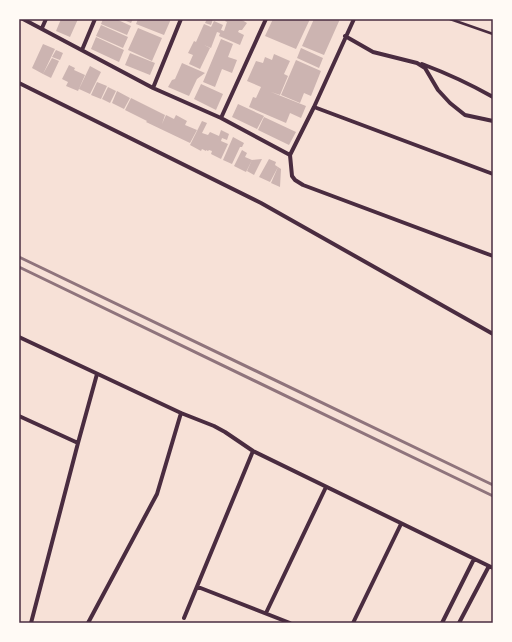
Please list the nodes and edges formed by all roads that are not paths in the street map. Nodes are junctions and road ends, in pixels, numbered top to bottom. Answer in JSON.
{"nodes":[{"id":1,"x":23,"y":19,"type":"edge"},
{"id":2,"x":46,"y":19,"type":"edge"},
{"id":3,"x":95,"y":19,"type":"edge"},
{"id":4,"x":181,"y":19,"type":"edge"},
{"id":5,"x":266,"y":19,"type":"edge"},
{"id":6,"x":354,"y":19,"type":"edge"},
{"id":7,"x":450,"y":19,"type":"edge"},
{"id":8,"x":42,"y":28,"type":"junction"},
{"id":9,"x":493,"y":34,"type":"edge"},
{"id":10,"x":346,"y":36,"type":"junction"},
{"id":11,"x":82,"y":50,"type":"junction"},
{"id":12,"x":417,"y":62,"type":"junction"},
{"id":13,"x":19,"y":83,"type":"edge"},
{"id":14,"x":153,"y":88,"type":"junction"},
{"id":15,"x":493,"y":98,"type":"edge"},
{"id":16,"x":314,"y":107,"type":"junction"},
{"id":17,"x":221,"y":118,"type":"junction"},
{"id":18,"x":493,"y":121,"type":"edge"},
{"id":19,"x":290,"y":156,"type":"junction"},
{"id":20,"x":493,"y":174,"type":"edge"},
{"id":21,"x":493,"y":256,"type":"edge"},
{"id":22,"x":493,"y":334,"type":"edge"},
{"id":23,"x":19,"y":337,"type":"edge"},
{"id":24,"x":97,"y":374,"type":"junction"},
{"id":25,"x":181,"y":414,"type":"junction"},
{"id":26,"x":19,"y":416,"type":"edge"},
{"id":27,"x":78,"y":443,"type":"junction"},
{"id":28,"x":253,"y":451,"type":"junction"},
{"id":29,"x":326,"y":487,"type":"junction"},
{"id":30,"x":401,"y":524,"type":"junction"},
{"id":31,"x":474,"y":559,"type":"junction"},
{"id":32,"x":491,"y":567,"type":"edge"},
{"id":33,"x":198,"y":587,"type":"junction"},
{"id":34,"x":266,"y":613,"type":"junction"},
{"id":35,"x":184,"y":618,"type":"dead end"},
{"id":36,"x":31,"y":623,"type":"edge"},
{"id":37,"x":88,"y":623,"type":"edge"},
{"id":38,"x":290,"y":623,"type":"edge"},
{"id":39,"x":353,"y":623,"type":"edge"},
{"id":40,"x":442,"y":623,"type":"edge"},
{"id":41,"x":459,"y":623,"type":"edge"}],
"edges":[{"from":1,"to":8,"type":"street"},
{"from":2,"to":8,"type":"street"},
{"from":3,"to":11,"type":"street"},
{"from":4,"to":14,"type":"street"},
{"from":5,"to":17,"type":"street"},
{"from":6,"to":10,"type":"street"},
{"from":7,"to":9,"type":"lane"},
{"from":8,"to":11,"type":"street"},
{"from":10,"to":12,"type":"street"},
{"from":10,"to":16,"type":"street"},
{"from":11,"to":14,"type":"street"},
{"from":12,"to":15,"type":"street"},
{"from":12,"to":18,"type":"street"},
{"from":13,"to":22,"type":"street"},
{"from":14,"to":17,"type":"street"},
{"from":16,"to":19,"type":"street"},
{"from":16,"to":20,"type":"street"},
{"from":17,"to":19,"type":"street"},
{"from":19,"to":21,"type":"street"},
{"from":23,"to":24,"type":"street"},
{"from":24,"to":25,"type":"street"},
{"from":24,"to":27,"type":"street"},
{"from":25,"to":28,"type":"street"},
{"from":25,"to":37,"type":"street"},
{"from":26,"to":27,"type":"street"},
{"from":27,"to":36,"type":"street"},
{"from":28,"to":29,"type":"street"},
{"from":28,"to":33,"type":"street"},
{"from":29,"to":30,"type":"street"},
{"from":29,"to":34,"type":"street"},
{"from":30,"to":31,"type":"street"},
{"from":30,"to":39,"type":"street"},
{"from":31,"to":32,"type":"street"},
{"from":31,"to":40,"type":"street"},
{"from":32,"to":41,"type":"street"},
{"from":33,"to":34,"type":"street"},
{"from":33,"to":35,"type":"street"},
{"from":34,"to":38,"type":"street"}]}
